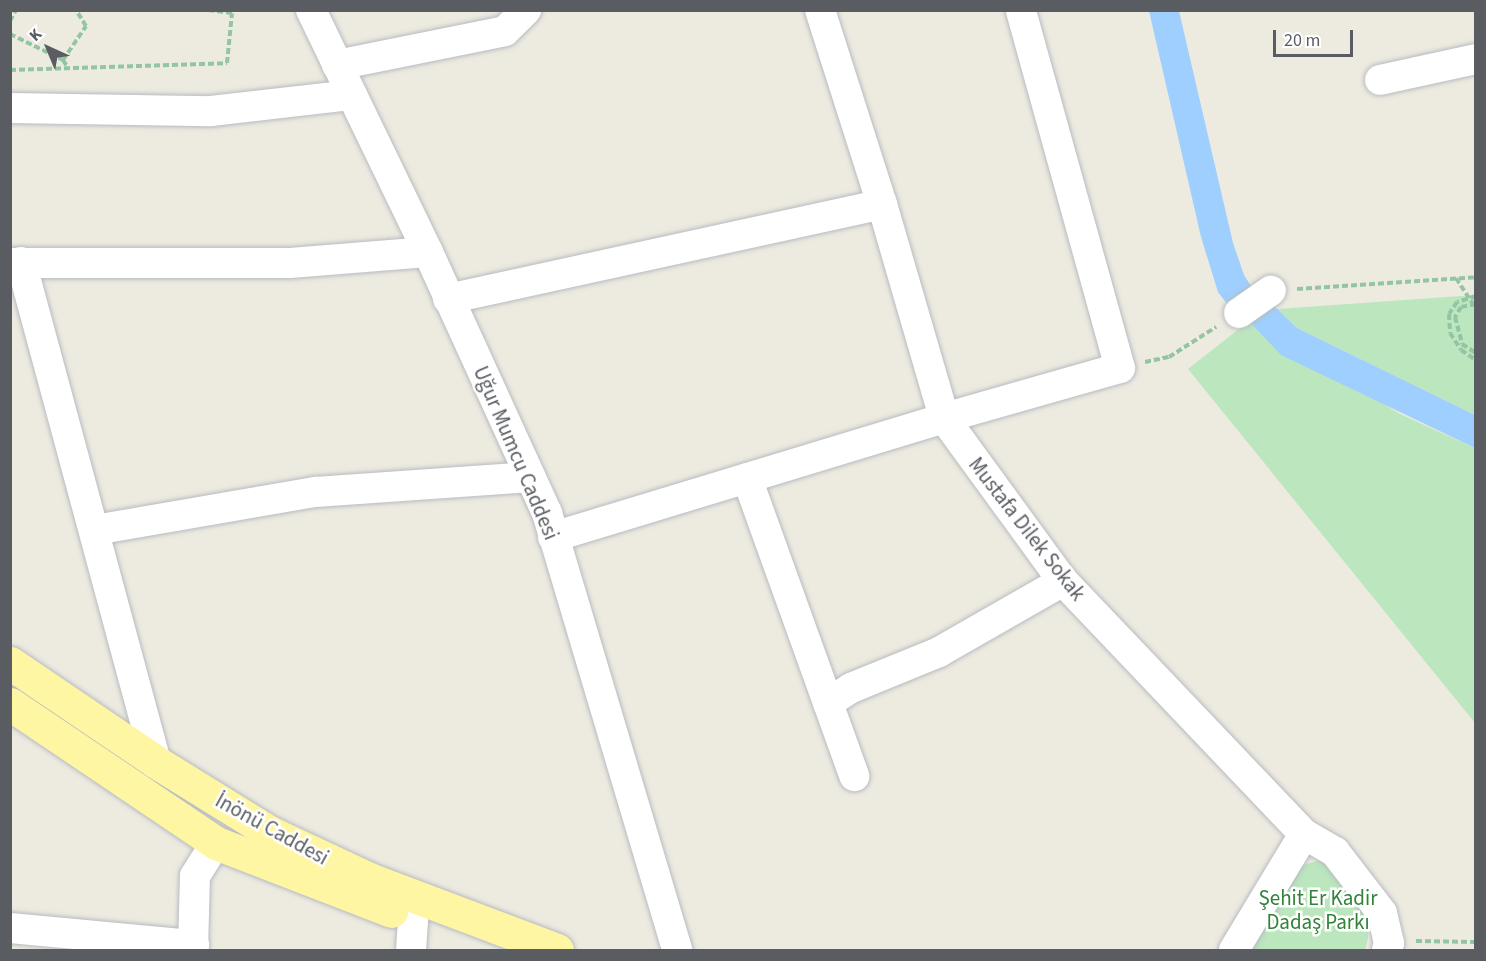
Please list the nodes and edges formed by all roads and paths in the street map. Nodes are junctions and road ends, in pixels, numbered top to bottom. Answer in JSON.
{"nodes":[{"id":1,"x":16,"y":10,"type":"edge"},
{"id":2,"x":76,"y":10,"type":"edge"},
{"id":3,"x":208,"y":10,"type":"edge"},
{"id":4,"x":311,"y":10,"type":"edge"},
{"id":5,"x":526,"y":10,"type":"edge"},
{"id":6,"x":820,"y":10,"type":"edge"},
{"id":7,"x":1021,"y":10,"type":"edge"},
{"id":8,"x":10,"y":21,"type":"edge"},
{"id":9,"x":10,"y":34,"type":"edge"},
{"id":10,"x":1476,"y":59,"type":"edge"},
{"id":11,"x":63,"y":60,"type":"junction"},
{"id":12,"x":337,"y":65,"type":"junction"},
{"id":13,"x":68,"y":68,"type":"junction"},
{"id":14,"x":10,"y":70,"type":"edge"},
{"id":15,"x":1380,"y":80,"type":"dead end"},
{"id":16,"x":352,"y":95,"type":"junction"},
{"id":17,"x":10,"y":108,"type":"edge"},
{"id":18,"x":882,"y":204,"type":"junction"},
{"id":19,"x":428,"y":252,"type":"junction"},
{"id":20,"x":16,"y":262,"type":"edge"},
{"id":21,"x":1476,"y":277,"type":"edge"},
{"id":22,"x":1456,"y":278,"type":"junction"},
{"id":23,"x":1271,"y":291,"type":"joint"},
{"id":24,"x":1476,"y":296,"type":"edge"},
{"id":25,"x":1467,"y":298,"type":"junction"},
{"id":26,"x":448,"y":299,"type":"junction"},
{"id":27,"x":1473,"y":304,"type":"edge"},
{"id":28,"x":1476,"y":309,"type":"edge"},
{"id":29,"x":1239,"y":313,"type":"joint"},
{"id":30,"x":1476,"y":353,"type":"edge"},
{"id":31,"x":1476,"y":360,"type":"edge"},
{"id":32,"x":1120,"y":368,"type":"junction"},
{"id":33,"x":944,"y":418,"type":"junction"},
{"id":34,"x":530,"y":477,"type":"junction"},
{"id":35,"x":747,"y":478,"type":"junction"},
{"id":36,"x":95,"y":530,"type":"junction"},
{"id":37,"x":554,"y":537,"type":"junction"},
{"id":38,"x":1063,"y":581,"type":"junction"},
{"id":39,"x":10,"y":663,"type":"edge"},
{"id":40,"x":828,"y":703,"type":"junction"},
{"id":41,"x":10,"y":704,"type":"edge"},
{"id":42,"x":156,"y":762,"type":"junction"},
{"id":43,"x":854,"y":776,"type":"dead end"},
{"id":44,"x":1304,"y":834,"type":"junction"},
{"id":45,"x":216,"y":843,"type":"junction"},
{"id":46,"x":10,"y":928,"type":"edge"},
{"id":47,"x":412,"y":935,"type":"edge"},
{"id":48,"x":1476,"y":942,"type":"edge"},
{"id":49,"x":1388,"y":947,"type":"edge"},
{"id":50,"x":194,"y":948,"type":"edge"},
{"id":51,"x":495,"y":951,"type":"edge"},
{"id":52,"x":557,"y":951,"type":"edge"},
{"id":53,"x":677,"y":951,"type":"edge"},
{"id":54,"x":1234,"y":951,"type":"edge"}],
"edges":[{"from":1,"to":8,"type":"path"},
{"from":2,"to":11,"type":"path"},
{"from":3,"to":13,"type":"path"},
{"from":4,"to":12,"type":"street","name":"Uğur Mumcu Caddesi"},
{"from":5,"to":12,"type":"street"},
{"from":6,"to":18,"type":"street","name":"Mustafa Dilek Sokak"},
{"from":7,"to":32,"type":"street"},
{"from":9,"to":11,"type":"path"},
{"from":10,"to":15,"type":"street"},
{"from":11,"to":13,"type":"path"},
{"from":12,"to":16,"type":"street","name":"Uğur Mumcu Caddesi"},
{"from":13,"to":14,"type":"path"},
{"from":16,"to":17,"type":"street"},
{"from":16,"to":19,"type":"street","name":"Uğur Mumcu Caddesi"},
{"from":18,"to":26,"type":"street"},
{"from":18,"to":33,"type":"street","name":"Mustafa Dilek Sokak"},
{"from":19,"to":20,"type":"street"},
{"from":19,"to":26,"type":"street","name":"Uğur Mumcu Caddesi"},
{"from":20,"to":36,"type":"street"},
{"from":21,"to":22,"type":"path"},
{"from":22,"to":23,"type":"path"},
{"from":22,"to":25,"type":"path"},
{"from":23,"to":29,"type":"street"},
{"from":24,"to":25,"type":"path"},
{"from":25,"to":27,"type":"path"},
{"from":25,"to":31,"type":"path"},
{"from":26,"to":34,"type":"street","name":"Uğur Mumcu Caddesi"},
{"from":27,"to":28,"type":"path"},
{"from":27,"to":30,"type":"path"},
{"from":29,"to":32,"type":"path"},
{"from":32,"to":33,"type":"street"},
{"from":33,"to":35,"type":"street"},
{"from":33,"to":38,"type":"street","name":"Mustafa Dilek Sokak"},
{"from":34,"to":36,"type":"street"},
{"from":34,"to":37,"type":"street","name":"Uğur Mumcu Caddesi"},
{"from":35,"to":37,"type":"street"},
{"from":35,"to":40,"type":"street"},
{"from":36,"to":42,"type":"street"},
{"from":37,"to":53,"type":"street","name":"Uğur Mumcu Caddesi"},
{"from":38,"to":40,"type":"street"},
{"from":38,"to":44,"type":"street","name":"Mustafa Dilek Sokak"},
{"from":39,"to":42,"type":"main road","name":"İnönü Caddesi"},
{"from":40,"to":43,"type":"street"},
{"from":41,"to":45,"type":"main road","name":"İnönü Caddesi"},
{"from":42,"to":52,"type":"main road","name":"İnönü Caddesi"},
{"from":44,"to":49,"type":"street","name":"Mustafa Dilek Sokak"},
{"from":44,"to":54,"type":"street"},
{"from":45,"to":47,"type":"main road","name":"İnönü Caddesi"},
{"from":45,"to":50,"type":"street"},
{"from":46,"to":50,"type":"street"},
{"from":47,"to":51,"type":"main road","name":"İnönü Caddesi"},
{"from":48,"to":49,"type":"path"}]}
